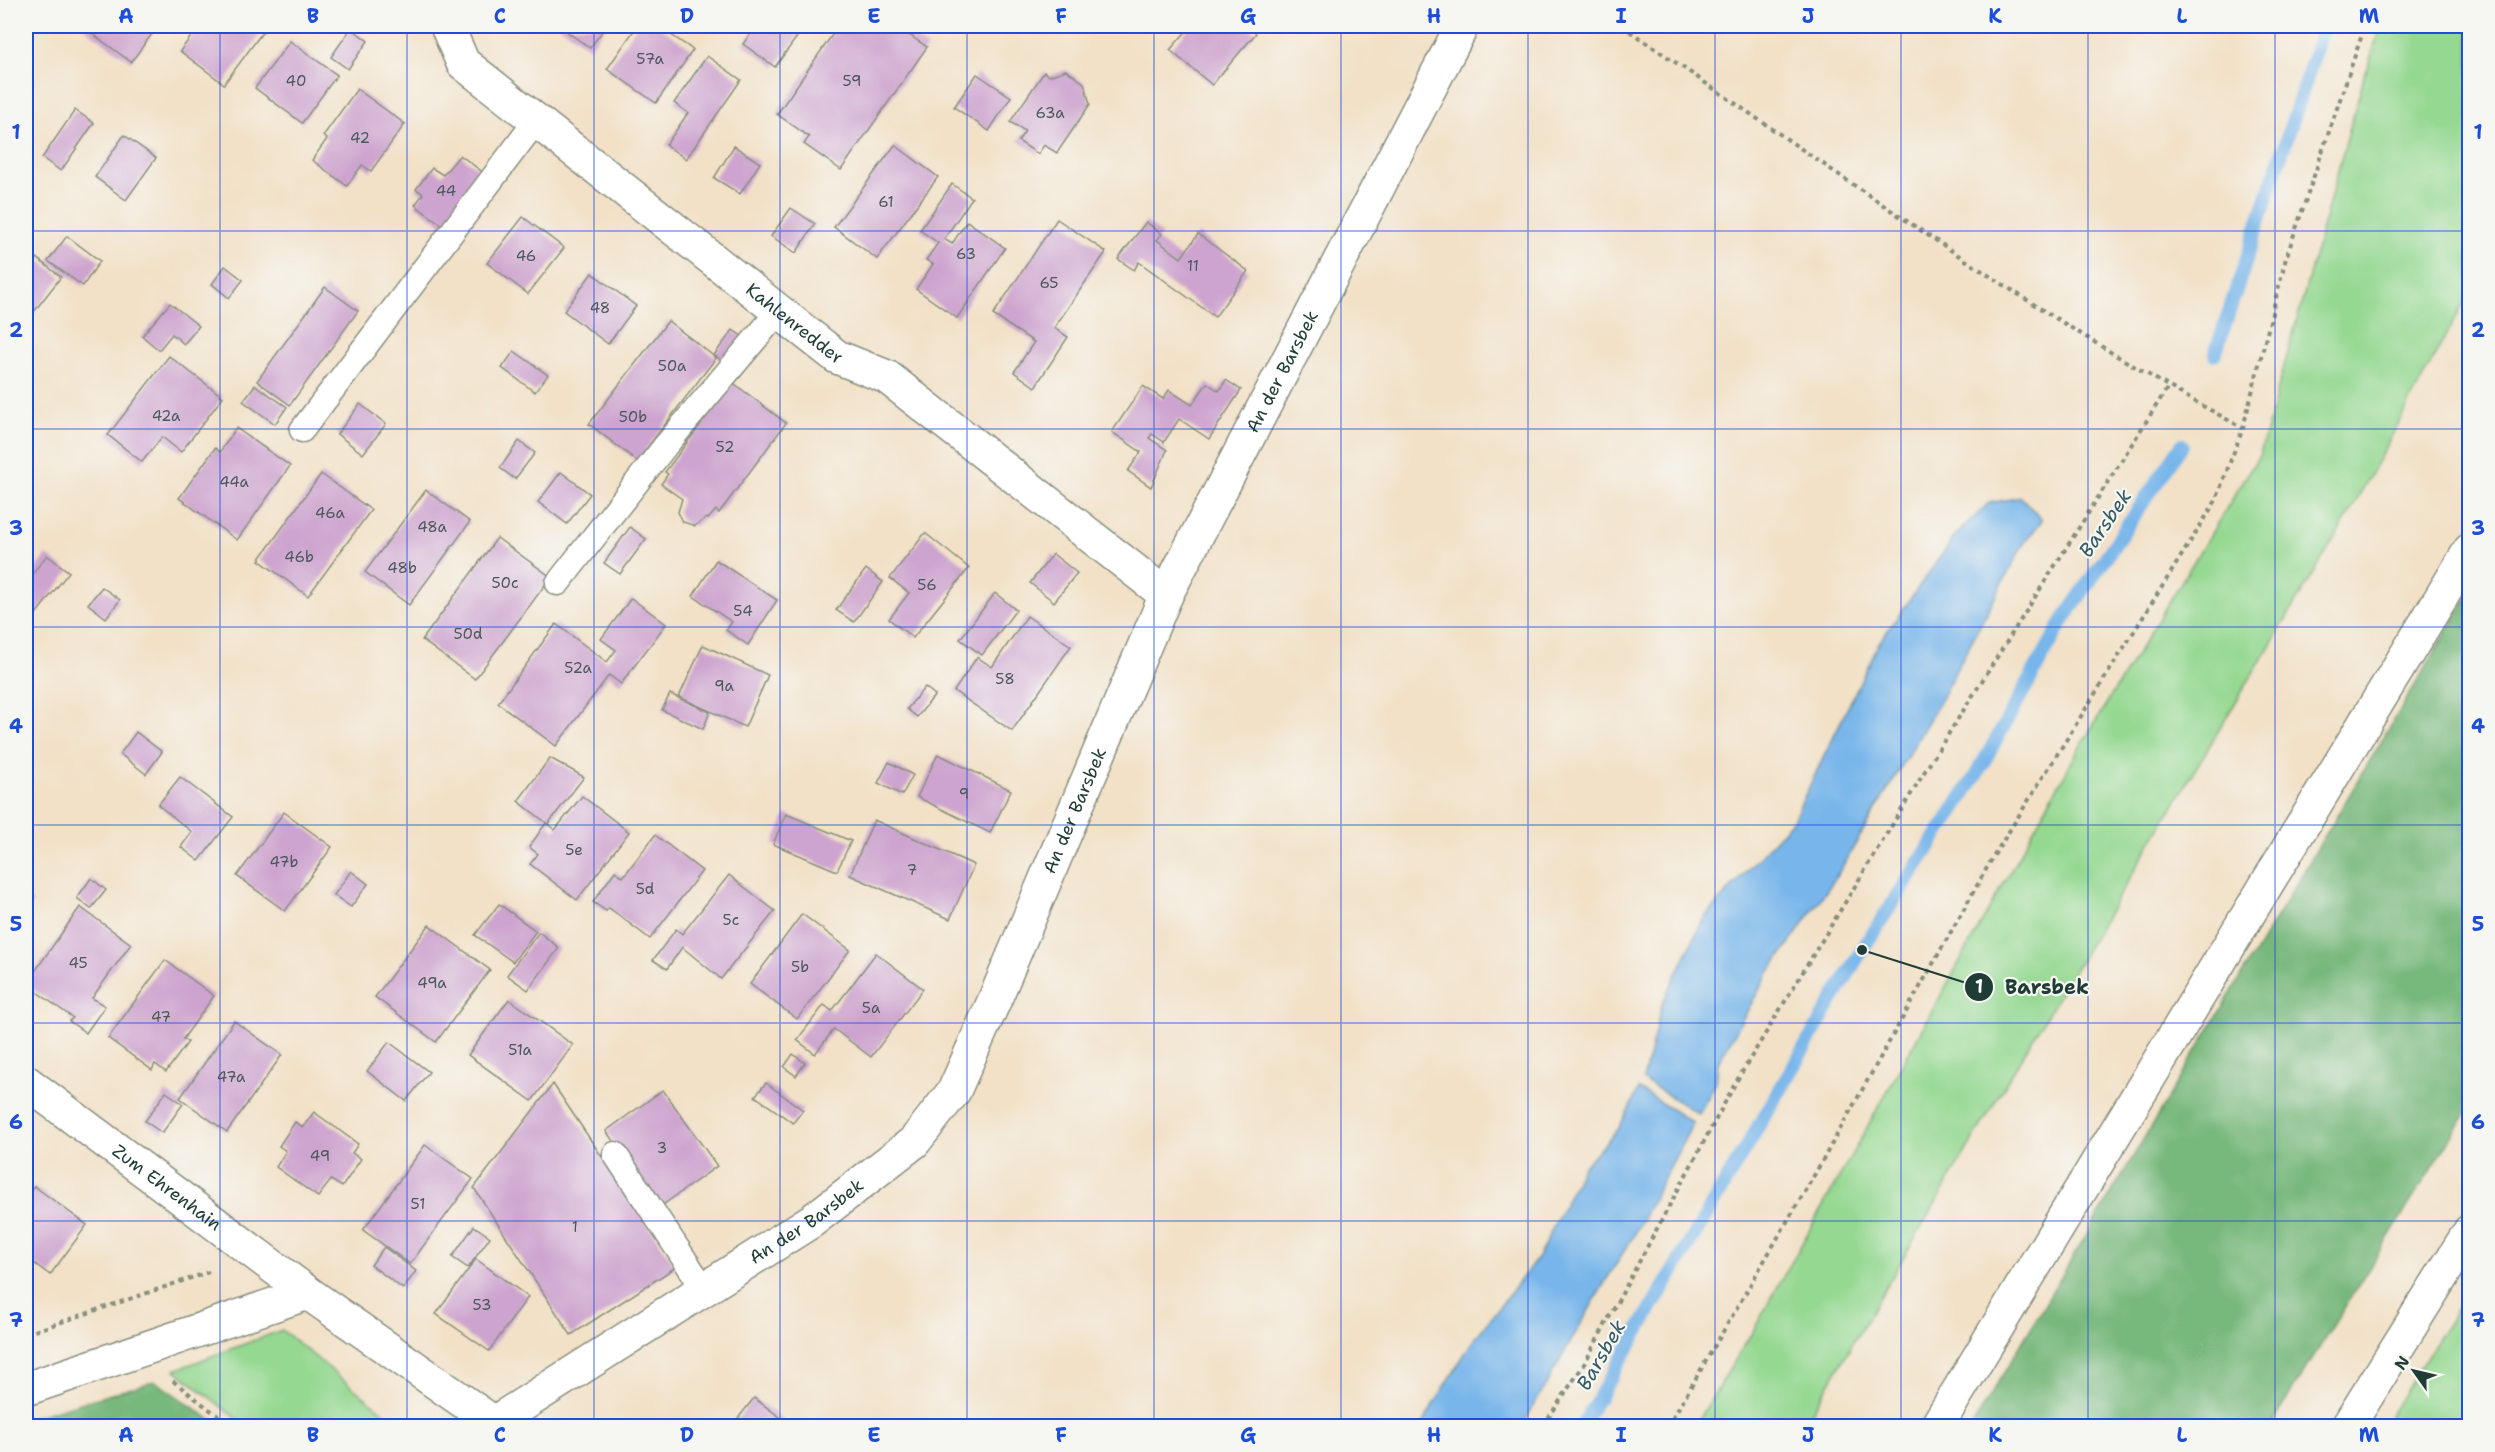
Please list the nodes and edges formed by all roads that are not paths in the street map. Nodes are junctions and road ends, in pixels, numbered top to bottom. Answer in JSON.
{"nodes":[{"id":1,"x":447,"y":26,"type":"edge"},
{"id":2,"x":1462,"y":26,"type":"edge"},
{"id":3,"x":536,"y":121,"type":"junction"},
{"id":4,"x":778,"y":311,"type":"junction"},
{"id":5,"x":302,"y":430,"type":"dead end"},
{"id":6,"x":2469,"y":549,"type":"edge"},
{"id":7,"x":558,"y":583,"type":"dead end"},
{"id":8,"x":1166,"y":595,"type":"junction"},
{"id":9,"x":26,"y":1082,"type":"edge"},
{"id":10,"x":615,"y":1154,"type":"dead end"},
{"id":11,"x":2469,"y":1231,"type":"edge"},
{"id":12,"x":704,"y":1289,"type":"junction"},
{"id":13,"x":308,"y":1293,"type":"junction"},
{"id":14,"x":26,"y":1389,"type":"edge"},
{"id":15,"x":492,"y":1425,"type":"edge"},
{"id":16,"x":1936,"y":1426,"type":"edge"},
{"id":17,"x":2348,"y":1426,"type":"edge"}],
"edges":[{"from":1,"to":3,"type":"main road","name":"Kahlenredder"},
{"from":2,"to":8,"type":"main road","name":"An der Barsbek"},
{"from":3,"to":4,"type":"main road","name":"Kahlenredder"},
{"from":3,"to":5,"type":"lane"},
{"from":4,"to":7,"type":"lane"},
{"from":4,"to":8,"type":"main road","name":"Kahlenredder"},
{"from":6,"to":16,"type":"main road"},
{"from":8,"to":12,"type":"main road","name":"An der Barsbek"},
{"from":9,"to":13,"type":"main road","name":"Zum Ehrenhain"},
{"from":10,"to":12,"type":"lane"},
{"from":11,"to":17,"type":"main road"},
{"from":12,"to":15,"type":"main road","name":"An der Barsbek"},
{"from":13,"to":14,"type":"main road"},
{"from":13,"to":15,"type":"main road","name":"Zum Ehrenhain"}]}
